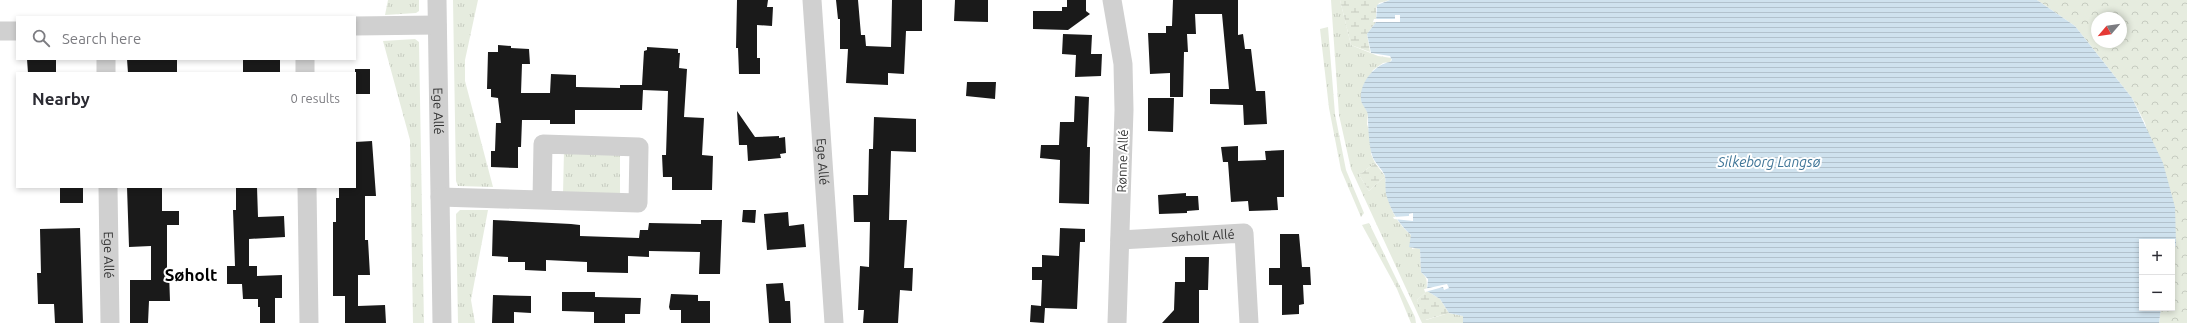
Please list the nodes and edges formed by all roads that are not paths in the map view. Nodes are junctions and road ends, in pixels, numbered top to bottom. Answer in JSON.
{"nodes":[{"id":1,"x":437,"y":0,"type":"edge"},
{"id":2,"x":812,"y":0,"type":"edge"},
{"id":3,"x":1112,"y":0,"type":"edge"},
{"id":4,"x":437,"y":25,"type":"junction"},
{"id":5,"x":356,"y":26,"type":"edge"},
{"id":6,"x":0,"y":31,"type":"edge"},
{"id":7,"x":16,"y":31,"type":"edge"},
{"id":8,"x":106,"y":60,"type":"edge"},
{"id":9,"x":305,"y":60,"type":"edge"},
{"id":10,"x":106,"y":72,"type":"edge"},
{"id":11,"x":305,"y":72,"type":"edge"},
{"id":12,"x":108,"y":188,"type":"edge"},
{"id":13,"x":307,"y":188,"type":"edge"},
{"id":14,"x":440,"y":197,"type":"junction"},
{"id":15,"x":542,"y":200,"type":"junction"},
{"id":16,"x":1120,"y":240,"type":"junction"},
{"id":17,"x":110,"y":323,"type":"edge"},
{"id":18,"x":309,"y":323,"type":"edge"},
{"id":19,"x":442,"y":323,"type":"edge"},
{"id":20,"x":834,"y":323,"type":"edge"},
{"id":21,"x":1117,"y":323,"type":"edge"},
{"id":22,"x":1250,"y":323,"type":"edge"}],
"edges":[{"from":1,"to":4,"type":"street","name":"Ege Allé"},
{"from":2,"to":20,"type":"street","name":"Ege Allé"},
{"from":3,"to":16,"type":"street","name":"Rønne Allé"},
{"from":4,"to":5,"type":"street"},
{"from":4,"to":14,"type":"street","name":"Ege Allé"},
{"from":6,"to":7,"type":"street"},
{"from":8,"to":10,"type":"street"},
{"from":9,"to":11,"type":"street"},
{"from":12,"to":17,"type":"street","name":"Ege Allé"},
{"from":13,"to":18,"type":"street"},
{"from":14,"to":15,"type":"street"},
{"from":14,"to":19,"type":"street","name":"Ege Allé"},
{"from":15,"to":15,"type":"street"},
{"from":16,"to":21,"type":"street","name":"Rønne Allé"},
{"from":16,"to":22,"type":"street","name":"Søholt Allé"}]}
